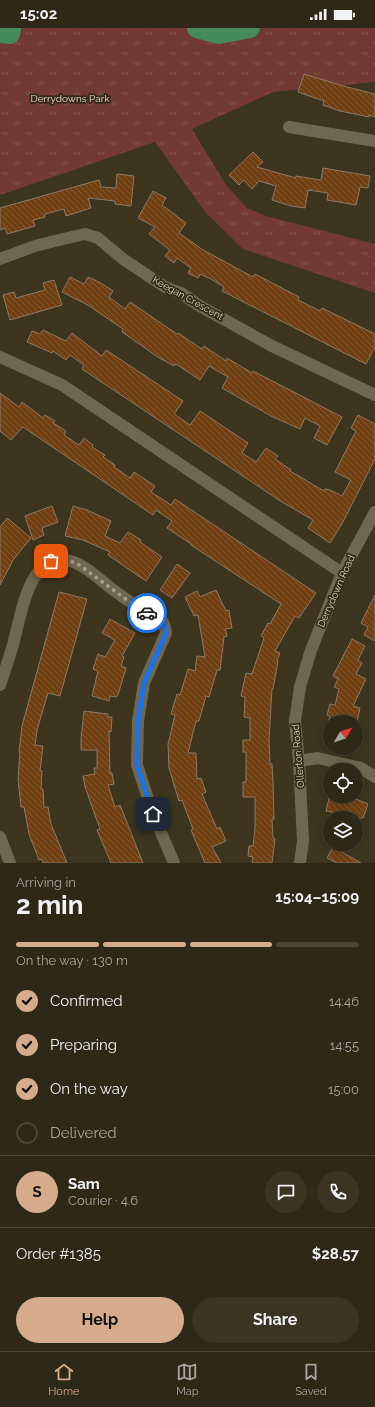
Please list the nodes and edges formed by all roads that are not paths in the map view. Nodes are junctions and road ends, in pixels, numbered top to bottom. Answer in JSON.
{"nodes":[{"id":1,"x":289,"y":127,"type":"dead end"},
{"id":2,"x":375,"y":141,"type":"edge"},
{"id":3,"x":0,"y":259,"type":"edge"},
{"id":4,"x":0,"y":357,"type":"edge"},
{"id":5,"x":375,"y":395,"type":"edge"},
{"id":6,"x":375,"y":512,"type":"edge"},
{"id":7,"x":342,"y":573,"type":"junction"},
{"id":8,"x":310,"y":650,"type":"joint"},
{"id":9,"x":0,"y":685,"type":"edge"},
{"id":10,"x":299,"y":761,"type":"junction"},
{"id":11,"x":375,"y":777,"type":"edge"},
{"id":12,"x":0,"y":837,"type":"edge"},
{"id":13,"x":10,"y":863,"type":"edge"},
{"id":14,"x":174,"y":863,"type":"edge"},
{"id":15,"x":300,"y":863,"type":"edge"}],
"edges":[{"from":1,"to":2,"type":"street"},
{"from":3,"to":5,"type":"street","name":"Keegan Crescent"},
{"from":4,"to":7,"type":"street"},
{"from":6,"to":7,"type":"street","name":"Derrydown Road"},
{"from":7,"to":8,"type":"street","name":"Derrydown Road"},
{"from":8,"to":10,"type":"street","name":"Ollerton Road"},
{"from":9,"to":14,"type":"street"},
{"from":10,"to":11,"type":"street"},
{"from":10,"to":15,"type":"street","name":"Ollerton Road"},
{"from":12,"to":13,"type":"street"}]}
